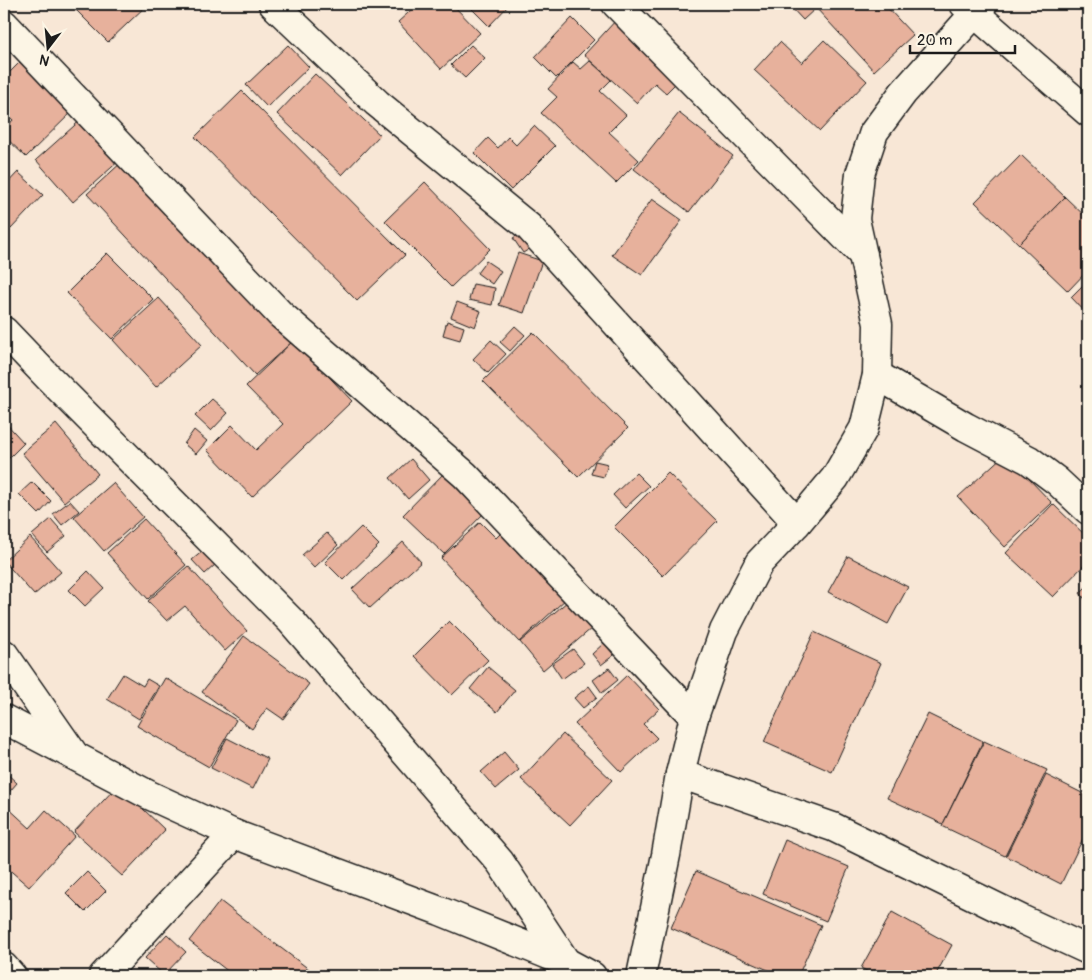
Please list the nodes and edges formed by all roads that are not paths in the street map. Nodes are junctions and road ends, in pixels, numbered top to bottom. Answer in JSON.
{"nodes":[{"id":1,"x":273,"y":4,"type":"edge"},
{"id":2,"x":616,"y":4,"type":"edge"},
{"id":3,"x":974,"y":7,"type":"edge"},
{"id":4,"x":4,"y":24,"type":"edge"},
{"id":5,"x":1088,"y":112,"type":"edge"},
{"id":6,"x":863,"y":255,"type":"junction"},
{"id":7,"x":4,"y":331,"type":"edge"},
{"id":8,"x":877,"y":375,"type":"junction"},
{"id":9,"x":1088,"y":510,"type":"edge"},
{"id":10,"x":797,"y":523,"type":"junction"},
{"id":11,"x":4,"y":654,"type":"edge"},
{"id":12,"x":694,"y":717,"type":"junction"},
{"id":13,"x":4,"y":719,"type":"edge"},
{"id":14,"x":76,"y":758,"type":"junction"},
{"id":15,"x":680,"y":774,"type":"junction"},
{"id":16,"x":234,"y":834,"type":"junction"},
{"id":17,"x":1088,"y":950,"type":"edge"},
{"id":18,"x":566,"y":962,"type":"junction"},
{"id":19,"x":4,"y":967,"type":"edge"},
{"id":20,"x":12,"y":976,"type":"edge"},
{"id":21,"x":103,"y":976,"type":"edge"},
{"id":22,"x":592,"y":976,"type":"edge"},
{"id":23,"x":641,"y":976,"type":"edge"}],
"edges":[{"from":1,"to":10,"type":"street"},
{"from":2,"to":6,"type":"street"},
{"from":3,"to":5,"type":"street"},
{"from":3,"to":6,"type":"street"},
{"from":4,"to":12,"type":"street"},
{"from":6,"to":8,"type":"street"},
{"from":7,"to":18,"type":"street"},
{"from":8,"to":9,"type":"street"},
{"from":8,"to":10,"type":"street"},
{"from":10,"to":12,"type":"street"},
{"from":11,"to":14,"type":"street"},
{"from":12,"to":15,"type":"street"},
{"from":13,"to":14,"type":"street"},
{"from":14,"to":16,"type":"street"},
{"from":15,"to":17,"type":"street"},
{"from":15,"to":23,"type":"street"},
{"from":16,"to":18,"type":"street"},
{"from":16,"to":21,"type":"street"},
{"from":18,"to":22,"type":"street"},
{"from":19,"to":20,"type":"street"}]}
